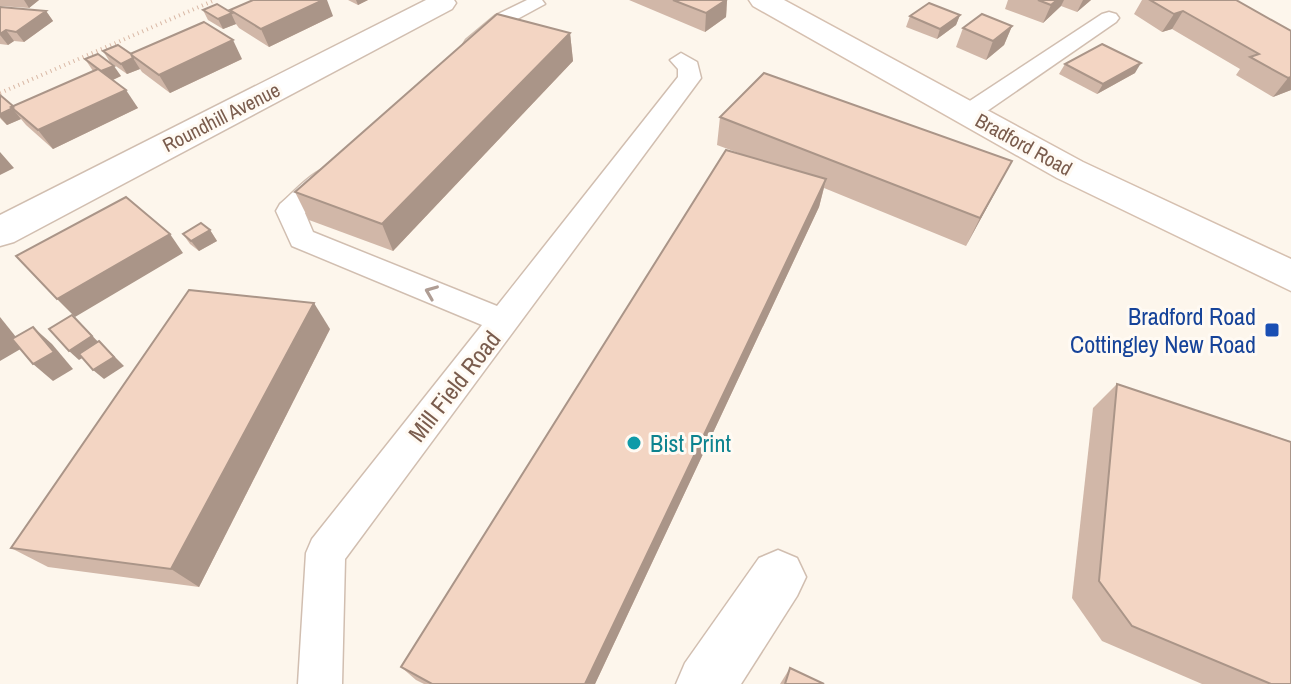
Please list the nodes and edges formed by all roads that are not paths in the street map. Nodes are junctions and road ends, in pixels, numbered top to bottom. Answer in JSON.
{"nodes":[{"id":1,"x":763,"y":0,"type":"edge"},
{"id":2,"x":442,"y":3,"type":"dead end"},
{"id":3,"x":535,"y":4,"type":"dead end"},
{"id":4,"x":1109,"y":18,"type":"dead end"},
{"id":5,"x":681,"y":60,"type":"dead end"},
{"id":6,"x":456,"y":62,"type":"edge"},
{"id":7,"x":968,"y":113,"type":"junction"},
{"id":8,"x":349,"y":158,"type":"edge"},
{"id":9,"x":0,"y":232,"type":"edge"},
{"id":10,"x":1291,"y":276,"type":"edge"},
{"id":11,"x":503,"y":321,"type":"junction"},
{"id":12,"x":778,"y":577,"type":"dead end"},
{"id":13,"x":320,"y":684,"type":"edge"},
{"id":14,"x":706,"y":684,"type":"edge"}],
"edges":[{"from":1,"to":7,"type":"main road","name":"Bradford Road"},
{"from":2,"to":9,"type":"main road","name":"Roundhill Avenue"},
{"from":3,"to":6,"type":"lane"},
{"from":4,"to":7,"type":"lane"},
{"from":5,"to":11,"type":"lane","name":"Mill Field Road"},
{"from":7,"to":10,"type":"main road","name":"Bradford Road"},
{"from":11,"to":8,"type":"lane","one_way":true},
{"from":11,"to":13,"type":"lane","name":"Mill Field Road"},
{"from":12,"to":14,"type":"main road"}]}
